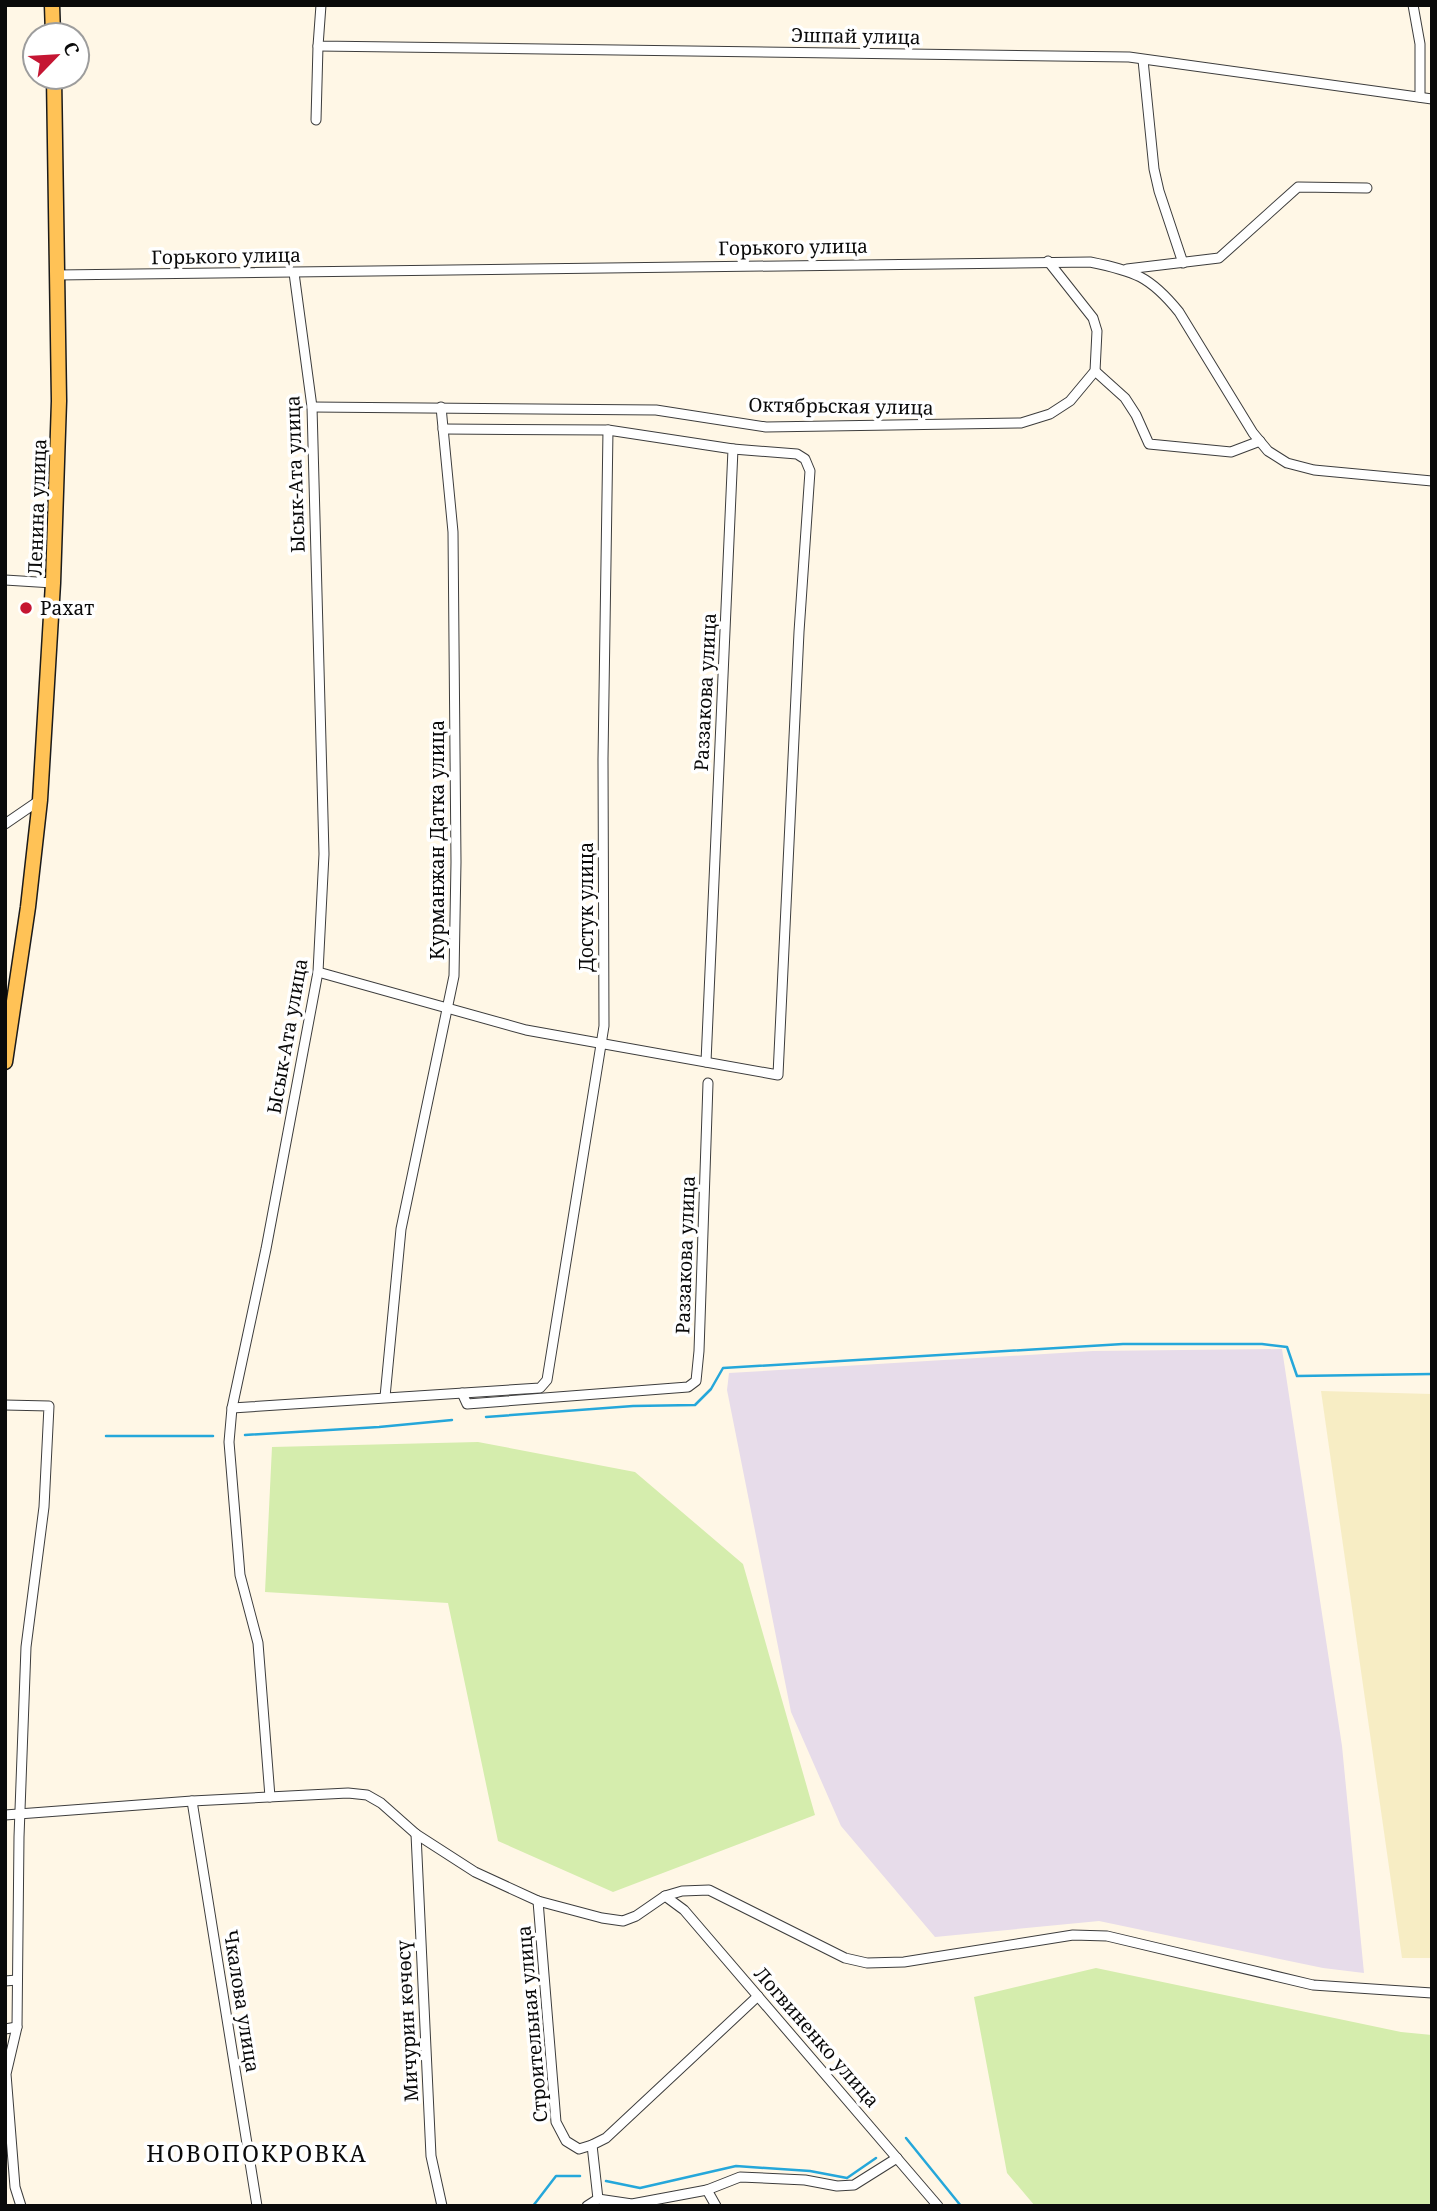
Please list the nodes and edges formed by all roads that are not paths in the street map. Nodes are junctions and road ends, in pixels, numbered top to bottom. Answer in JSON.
{"nodes":[{"id":1,"x":321,"y":5,"type":"edge"},
{"id":2,"x":1413,"y":5,"type":"edge"},
{"id":3,"x":318,"y":46,"type":"junction"},
{"id":4,"x":1143,"y":60,"type":"junction"},
{"id":5,"x":54,"y":91,"type":"edge"},
{"id":6,"x":1420,"y":97,"type":"junction"},
{"id":7,"x":1432,"y":99,"type":"edge"},
{"id":8,"x":316,"y":120,"type":"dead end"},
{"id":9,"x":1367,"y":188,"type":"dead end"},
{"id":10,"x":1048,"y":261,"type":"junction"},
{"id":11,"x":1183,"y":263,"type":"junction"},
{"id":12,"x":1127,"y":269,"type":"junction"},
{"id":13,"x":294,"y":273,"type":"junction"},
{"id":14,"x":57,"y":275,"type":"junction"},
{"id":15,"x":1095,"y":371,"type":"junction"},
{"id":16,"x":312,"y":407,"type":"junction"},
{"id":17,"x":441,"y":407,"type":"junction"},
{"id":18,"x":443,"y":429,"type":"junction"},
{"id":19,"x":608,"y":430,"type":"junction"},
{"id":20,"x":1260,"y":442,"type":"junction"},
{"id":21,"x":733,"y":449,"type":"junction"},
{"id":22,"x":1432,"y":481,"type":"edge"},
{"id":23,"x":5,"y":580,"type":"edge"},
{"id":24,"x":54,"y":583,"type":"junction"},
{"id":25,"x":40,"y":800,"type":"junction"},
{"id":26,"x":5,"y":824,"type":"edge"},
{"id":27,"x":318,"y":972,"type":"junction"},
{"id":28,"x":447,"y":1009,"type":"junction"},
{"id":29,"x":603,"y":1044,"type":"junction"},
{"id":30,"x":5,"y":1062,"type":"edge"},
{"id":31,"x":706,"y":1062,"type":"junction"},
{"id":32,"x":708,"y":1083,"type":"dead end"},
{"id":33,"x":462,"y":1393,"type":"junction"},
{"id":34,"x":385,"y":1397,"type":"junction"},
{"id":35,"x":5,"y":1405,"type":"edge"},
{"id":36,"x":232,"y":1408,"type":"junction"},
{"id":37,"x":270,"y":1797,"type":"junction"},
{"id":38,"x":192,"y":1801,"type":"junction"},
{"id":39,"x":5,"y":1815,"type":"edge"},
{"id":40,"x":19,"y":1815,"type":"junction"},
{"id":41,"x":416,"y":1834,"type":"junction"},
{"id":42,"x":666,"y":1896,"type":"junction"},
{"id":43,"x":538,"y":1901,"type":"junction"},
{"id":44,"x":17,"y":1980,"type":"junction"},
{"id":45,"x":5,"y":1981,"type":"edge"},
{"id":46,"x":1432,"y":1993,"type":"edge"},
{"id":47,"x":758,"y":1996,"type":"junction"},
{"id":48,"x":17,"y":2027,"type":"junction"},
{"id":49,"x":5,"y":2029,"type":"edge"},
{"id":50,"x":592,"y":2145,"type":"junction"},
{"id":51,"x":897,"y":2158,"type":"junction"},
{"id":52,"x":707,"y":2190,"type":"junction"},
{"id":53,"x":598,"y":2199,"type":"junction"},
{"id":54,"x":21,"y":2206,"type":"edge"},
{"id":55,"x":257,"y":2206,"type":"edge"},
{"id":56,"x":442,"y":2206,"type":"edge"},
{"id":57,"x":587,"y":2206,"type":"edge"},
{"id":58,"x":716,"y":2206,"type":"edge"},
{"id":59,"x":938,"y":2206,"type":"edge"}],
"edges":[{"from":1,"to":3,"type":"street"},
{"from":2,"to":6,"type":"street"},
{"from":3,"to":4,"type":"street","name":"Эшпай улица"},
{"from":3,"to":8,"type":"street"},
{"from":4,"to":6,"type":"street","name":"Эшпай улица"},
{"from":4,"to":11,"type":"street"},
{"from":5,"to":14,"type":"main road","name":"Ленина улица"},
{"from":6,"to":7,"type":"street","name":"Эшпай улица"},
{"from":9,"to":11,"type":"street"},
{"from":10,"to":12,"type":"street","name":"Горького улица"},
{"from":10,"to":13,"type":"street","name":"Горького улица"},
{"from":10,"to":15,"type":"street"},
{"from":11,"to":12,"type":"street"},
{"from":12,"to":20,"type":"street","name":"Горького улица"},
{"from":13,"to":14,"type":"street","name":"Горького улица"},
{"from":13,"to":16,"type":"street","name":"Ысык-Ата улица"},
{"from":14,"to":24,"type":"main road","name":"Ленина улица"},
{"from":15,"to":17,"type":"street","name":"Октябрьская улица"},
{"from":15,"to":20,"type":"street"},
{"from":16,"to":17,"type":"street"},
{"from":16,"to":27,"type":"street","name":"Ысык-Ата улица"},
{"from":17,"to":18,"type":"street","name":"Курманжан Датка улица"},
{"from":18,"to":19,"type":"street"},
{"from":18,"to":28,"type":"street","name":"Курманжан Датка улица"},
{"from":19,"to":21,"type":"street"},
{"from":19,"to":29,"type":"street","name":"Достук улица"},
{"from":20,"to":22,"type":"street","name":"Горького улица"},
{"from":21,"to":31,"type":"street","name":"Раззакова улица"},
{"from":21,"to":31,"type":"street"},
{"from":23,"to":24,"type":"street"},
{"from":24,"to":25,"type":"main road","name":"Ленина улица"},
{"from":25,"to":26,"type":"street"},
{"from":25,"to":30,"type":"main road","name":"Ленина улица"},
{"from":27,"to":28,"type":"street"},
{"from":27,"to":36,"type":"street","name":"Ысык-Ата улица"},
{"from":28,"to":29,"type":"street"},
{"from":28,"to":34,"type":"street","name":"Курманжан Датка улица"},
{"from":29,"to":31,"type":"street"},
{"from":29,"to":33,"type":"street","name":"Достук улица"},
{"from":32,"to":33,"type":"street","name":"Раззакова улица"},
{"from":33,"to":34,"type":"street"},
{"from":34,"to":36,"type":"street"},
{"from":35,"to":40,"type":"street"},
{"from":36,"to":37,"type":"street","name":"Ысык-Ата улица"},
{"from":37,"to":38,"type":"street"},
{"from":37,"to":41,"type":"street"},
{"from":38,"to":40,"type":"street"},
{"from":38,"to":55,"type":"street","name":"Чкалова улица"},
{"from":39,"to":40,"type":"street"},
{"from":40,"to":44,"type":"street"},
{"from":41,"to":43,"type":"street"},
{"from":41,"to":56,"type":"street","name":"Мичурин көчөсү"},
{"from":42,"to":43,"type":"street"},
{"from":42,"to":46,"type":"street"},
{"from":42,"to":47,"type":"street","name":"Логвиненко улица"},
{"from":43,"to":50,"type":"street","name":"Строительная улица"},
{"from":44,"to":45,"type":"street"},
{"from":44,"to":48,"type":"street"},
{"from":47,"to":50,"type":"street"},
{"from":47,"to":51,"type":"street","name":"Логвиненко улица"},
{"from":48,"to":49,"type":"street"},
{"from":48,"to":54,"type":"street"},
{"from":50,"to":53,"type":"street"},
{"from":51,"to":52,"type":"street"},
{"from":51,"to":59,"type":"street","name":"Логвиненко улица"},
{"from":52,"to":53,"type":"street"},
{"from":52,"to":58,"type":"street"},
{"from":53,"to":57,"type":"street"}]}
